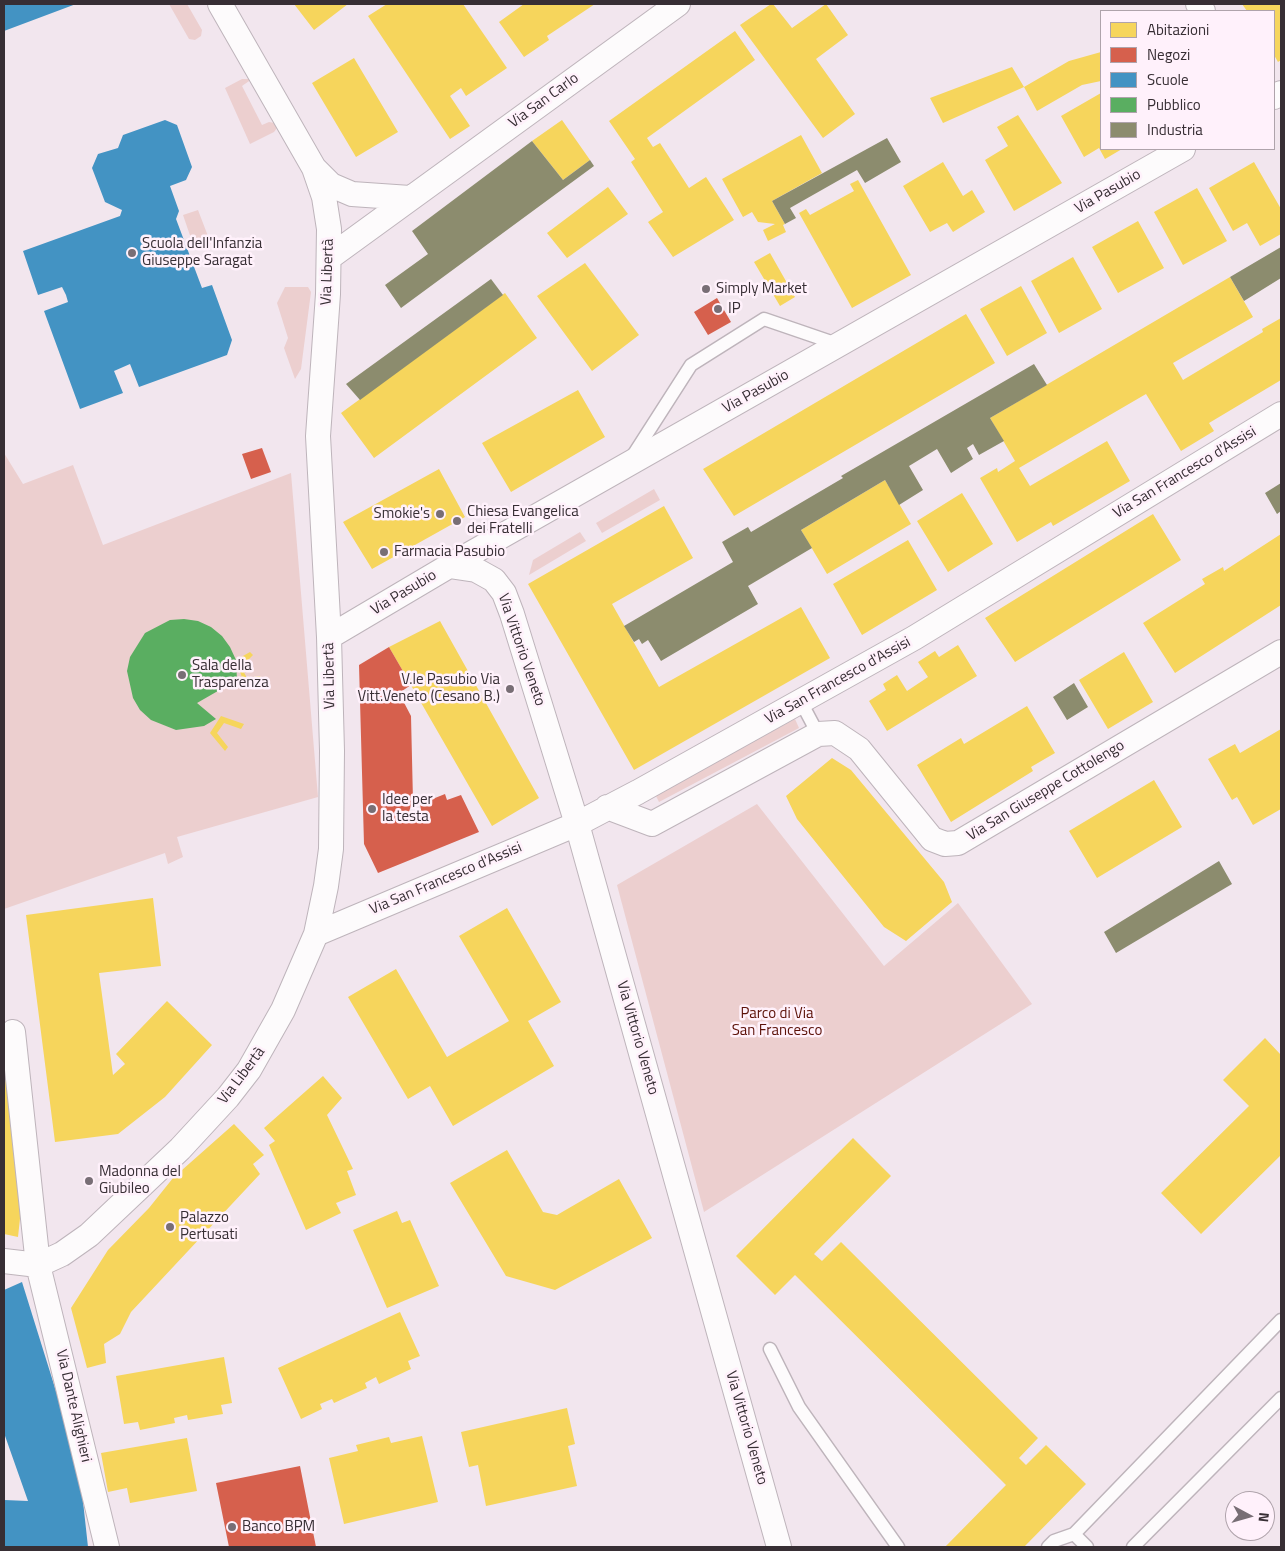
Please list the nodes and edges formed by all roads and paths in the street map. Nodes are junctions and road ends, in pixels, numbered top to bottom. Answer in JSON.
{"nodes":[{"id":1,"x":220,"y":4,"type":"edge"},
{"id":2,"x":678,"y":4,"type":"edge"},
{"id":3,"x":1181,"y":150,"type":"edge"},
{"id":4,"x":314,"y":168,"type":"junction"},
{"id":5,"x":410,"y":198,"type":"junction"},
{"id":6,"x":330,"y":257,"type":"junction"},
{"id":7,"x":840,"y":345,"type":"junction"},
{"id":8,"x":1281,"y":414,"type":"edge"},
{"id":9,"x":627,"y":465,"type":"junction"},
{"id":10,"x":449,"y":566,"type":"junction"},
{"id":11,"x":329,"y":638,"type":"junction"},
{"id":12,"x":1281,"y":652,"type":"edge"},
{"id":13,"x":801,"y":702,"type":"junction"},
{"id":14,"x":827,"y":734,"type":"junction"},
{"id":15,"x":607,"y":807,"type":"junction"},
{"id":16,"x":576,"y":824,"type":"junction"},
{"id":17,"x":316,"y":934,"type":"junction"},
{"id":18,"x":13,"y":1032,"type":"dead end"},
{"id":19,"x":4,"y":1261,"type":"edge"},
{"id":20,"x":38,"y":1265,"type":"junction"},
{"id":21,"x":1281,"y":1320,"type":"edge"},
{"id":22,"x":770,"y":1349,"type":"dead end"},
{"id":23,"x":1281,"y":1398,"type":"edge"},
{"id":24,"x":1074,"y":1534,"type":"junction"},
{"id":25,"x":107,"y":1547,"type":"edge"},
{"id":26,"x":779,"y":1547,"type":"edge"},
{"id":27,"x":898,"y":1547,"type":"edge"},
{"id":28,"x":1048,"y":1547,"type":"edge"},
{"id":29,"x":1087,"y":1547,"type":"edge"},
{"id":30,"x":1133,"y":1547,"type":"edge"}],
"edges":[{"from":1,"to":4,"type":"street","name":"Via Libertà"},
{"from":2,"to":5,"type":"street","name":"Via San Carlo"},
{"from":3,"to":7,"type":"street","name":"Via Pasubio"},
{"from":4,"to":5,"type":"street"},
{"from":4,"to":6,"type":"street","name":"Via Libertà"},
{"from":5,"to":6,"type":"street","name":"Via San Carlo"},
{"from":6,"to":11,"type":"street","name":"Via Libertà"},
{"from":7,"to":9,"type":"street","name":"Via Pasubio"},
{"from":7,"to":9,"type":"lane"},
{"from":8,"to":13,"type":"street","name":"Via San Francesco d'Assisi"},
{"from":9,"to":10,"type":"street","name":"Via Pasubio"},
{"from":10,"to":11,"type":"street","name":"Via Pasubio"},
{"from":10,"to":16,"type":"street","name":"Via Vittorio Veneto"},
{"from":11,"to":17,"type":"street","name":"Via Libertà"},
{"from":12,"to":14,"type":"street","name":"Via San Giuseppe Cottolengo"},
{"from":13,"to":14,"type":"lane"},
{"from":13,"to":15,"type":"street","name":"Via San Francesco d'Assisi"},
{"from":14,"to":15,"type":"street"},
{"from":15,"to":16,"type":"street","name":"Via San Francesco d'Assisi"},
{"from":16,"to":17,"type":"street","name":"Via San Francesco d'Assisi"},
{"from":16,"to":26,"type":"street","name":"Via Vittorio Veneto"},
{"from":17,"to":20,"type":"street","name":"Via Libertà"},
{"from":18,"to":20,"type":"street","name":"Via Dante Alighieri"},
{"from":19,"to":20,"type":"street"},
{"from":20,"to":25,"type":"street","name":"Via Dante Alighieri"},
{"from":21,"to":24,"type":"lane"},
{"from":22,"to":27,"type":"lane"},
{"from":23,"to":30,"type":"lane"},
{"from":24,"to":28,"type":"lane"},
{"from":24,"to":29,"type":"lane"}]}
